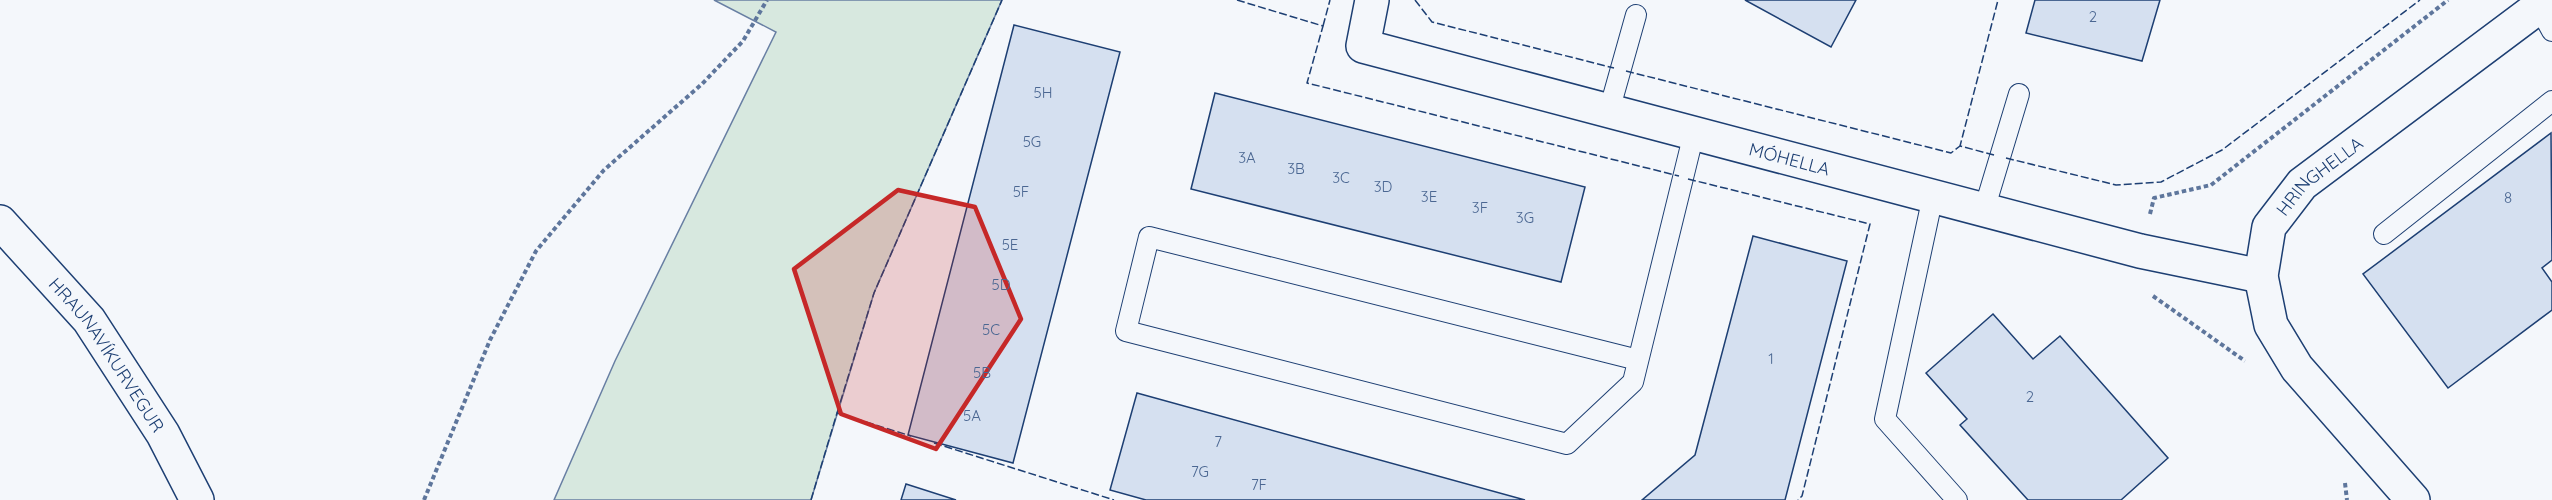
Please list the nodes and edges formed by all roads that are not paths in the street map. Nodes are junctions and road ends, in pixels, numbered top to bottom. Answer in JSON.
{"nodes":[{"id":1,"x":1372,"y":0,"type":"edge"},
{"id":2,"x":2546,"y":13,"type":"edge"},
{"id":3,"x":1636,"y":15,"type":"dead end"},
{"id":4,"x":2019,"y":94,"type":"dead end"},
{"id":5,"x":2552,"y":101,"type":"edge"},
{"id":6,"x":1609,"y":111,"type":"junction"},
{"id":7,"x":1694,"y":133,"type":"junction"},
{"id":8,"x":1933,"y":196,"type":"junction"},
{"id":9,"x":1984,"y":210,"type":"junction"},
{"id":10,"x":0,"y":222,"type":"edge"},
{"id":11,"x":2384,"y":234,"type":"dead end"},
{"id":12,"x":2261,"y":276,"type":"junction"},
{"id":13,"x":1638,"y":360,"type":"junction"},
{"id":14,"x":197,"y":500,"type":"edge"},
{"id":15,"x":1957,"y":500,"type":"edge"},
{"id":16,"x":2413,"y":500,"type":"edge"}],
"edges":[{"from":1,"to":6,"type":"street","name":"MÓHELLA"},
{"from":2,"to":12,"type":"street","name":"HRINGHELLA"},
{"from":3,"to":6,"type":"lane"},
{"from":4,"to":9,"type":"lane"},
{"from":5,"to":11,"type":"lane"},
{"from":6,"to":7,"type":"street","name":"MÓHELLA"},
{"from":7,"to":8,"type":"street","name":"MÓHELLA"},
{"from":7,"to":13,"type":"lane"},
{"from":8,"to":9,"type":"street","name":"MÓHELLA"},
{"from":8,"to":15,"type":"lane"},
{"from":9,"to":12,"type":"street","name":"MÓHELLA"},
{"from":10,"to":14,"type":"street","name":"HRAUNAVÍKURVEGUR"},
{"from":12,"to":16,"type":"street","name":"HRINGHELLA"},
{"from":13,"to":13,"type":"lane"}]}
